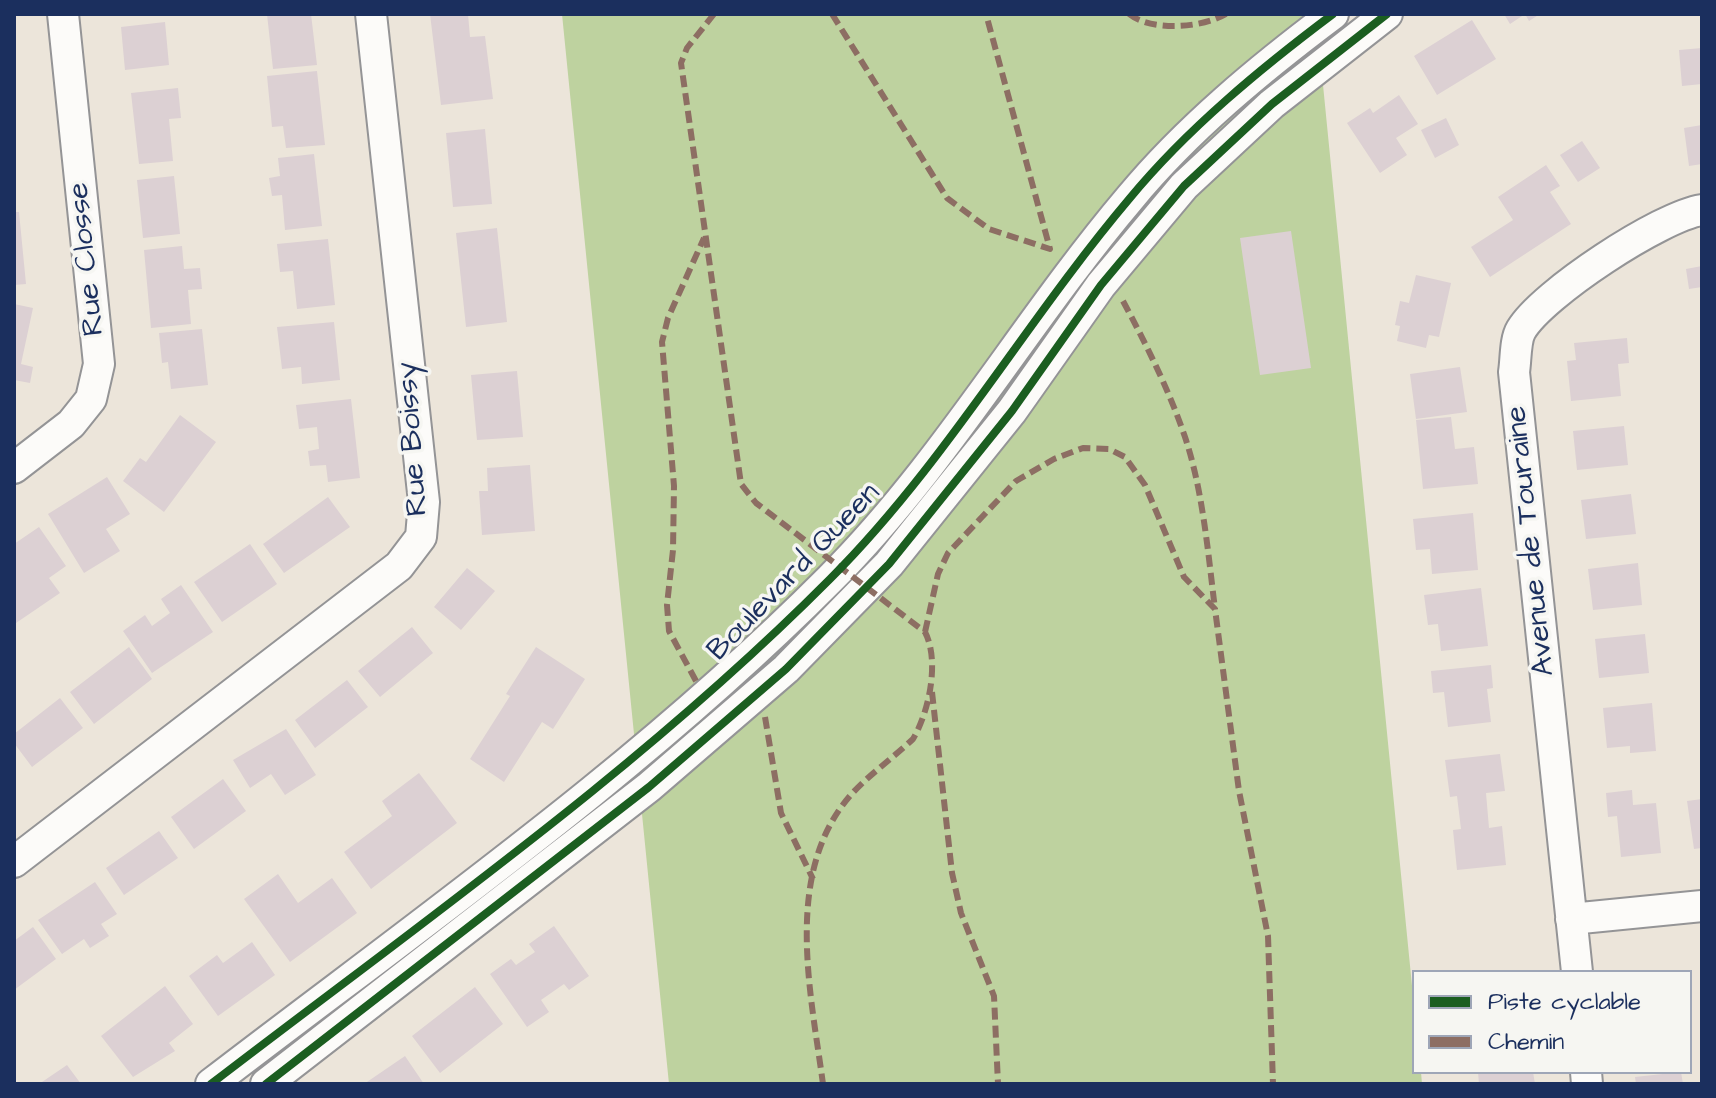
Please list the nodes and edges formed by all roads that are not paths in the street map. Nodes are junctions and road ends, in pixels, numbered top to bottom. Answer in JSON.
{"nodes":[{"id":1,"x":63,"y":14,"type":"edge"},
{"id":2,"x":371,"y":14,"type":"edge"},
{"id":3,"x":1333,"y":14,"type":"edge"},
{"id":4,"x":1387,"y":14,"type":"edge"},
{"id":5,"x":1305,"y":35,"type":"junction"},
{"id":6,"x":1326,"y":61,"type":"junction"},
{"id":7,"x":1702,"y":210,"type":"edge"},
{"id":8,"x":14,"y":468,"type":"edge"},
{"id":9,"x":565,"y":812,"type":"junction"},
{"id":10,"x":586,"y":837,"type":"junction"},
{"id":11,"x":14,"y":862,"type":"edge"},
{"id":12,"x":1702,"y":906,"type":"edge"},
{"id":13,"x":1571,"y":919,"type":"junction"},
{"id":14,"x":1577,"y":970,"type":"edge"},
{"id":15,"x":251,"y":1053,"type":"junction"},
{"id":16,"x":271,"y":1082,"type":"edge"},
{"id":17,"x":211,"y":1084,"type":"edge"}],
"edges":[{"from":1,"to":8,"type":"street","name":"Rue Closse"},
{"from":2,"to":11,"type":"street","name":"Rue Boissy"},
{"from":3,"to":5,"type":"street","name":"Boulevard Queen"},
{"from":4,"to":6,"type":"street","name":"Boulevard Queen"},
{"from":5,"to":6,"type":"street"},
{"from":5,"to":9,"type":"street","name":"Boulevard Queen"},
{"from":6,"to":10,"type":"street","name":"Boulevard Queen"},
{"from":7,"to":13,"type":"street","name":"Avenue de Touraine"},
{"from":9,"to":10,"type":"street"},
{"from":9,"to":15,"type":"street","name":"Boulevard Queen"},
{"from":10,"to":16,"type":"street","name":"Boulevard Queen"},
{"from":12,"to":13,"type":"street"},
{"from":13,"to":14,"type":"street","name":"Avenue de Touraine"},
{"from":15,"to":16,"type":"street"},
{"from":15,"to":17,"type":"street","name":"Boulevard Queen"}]}
